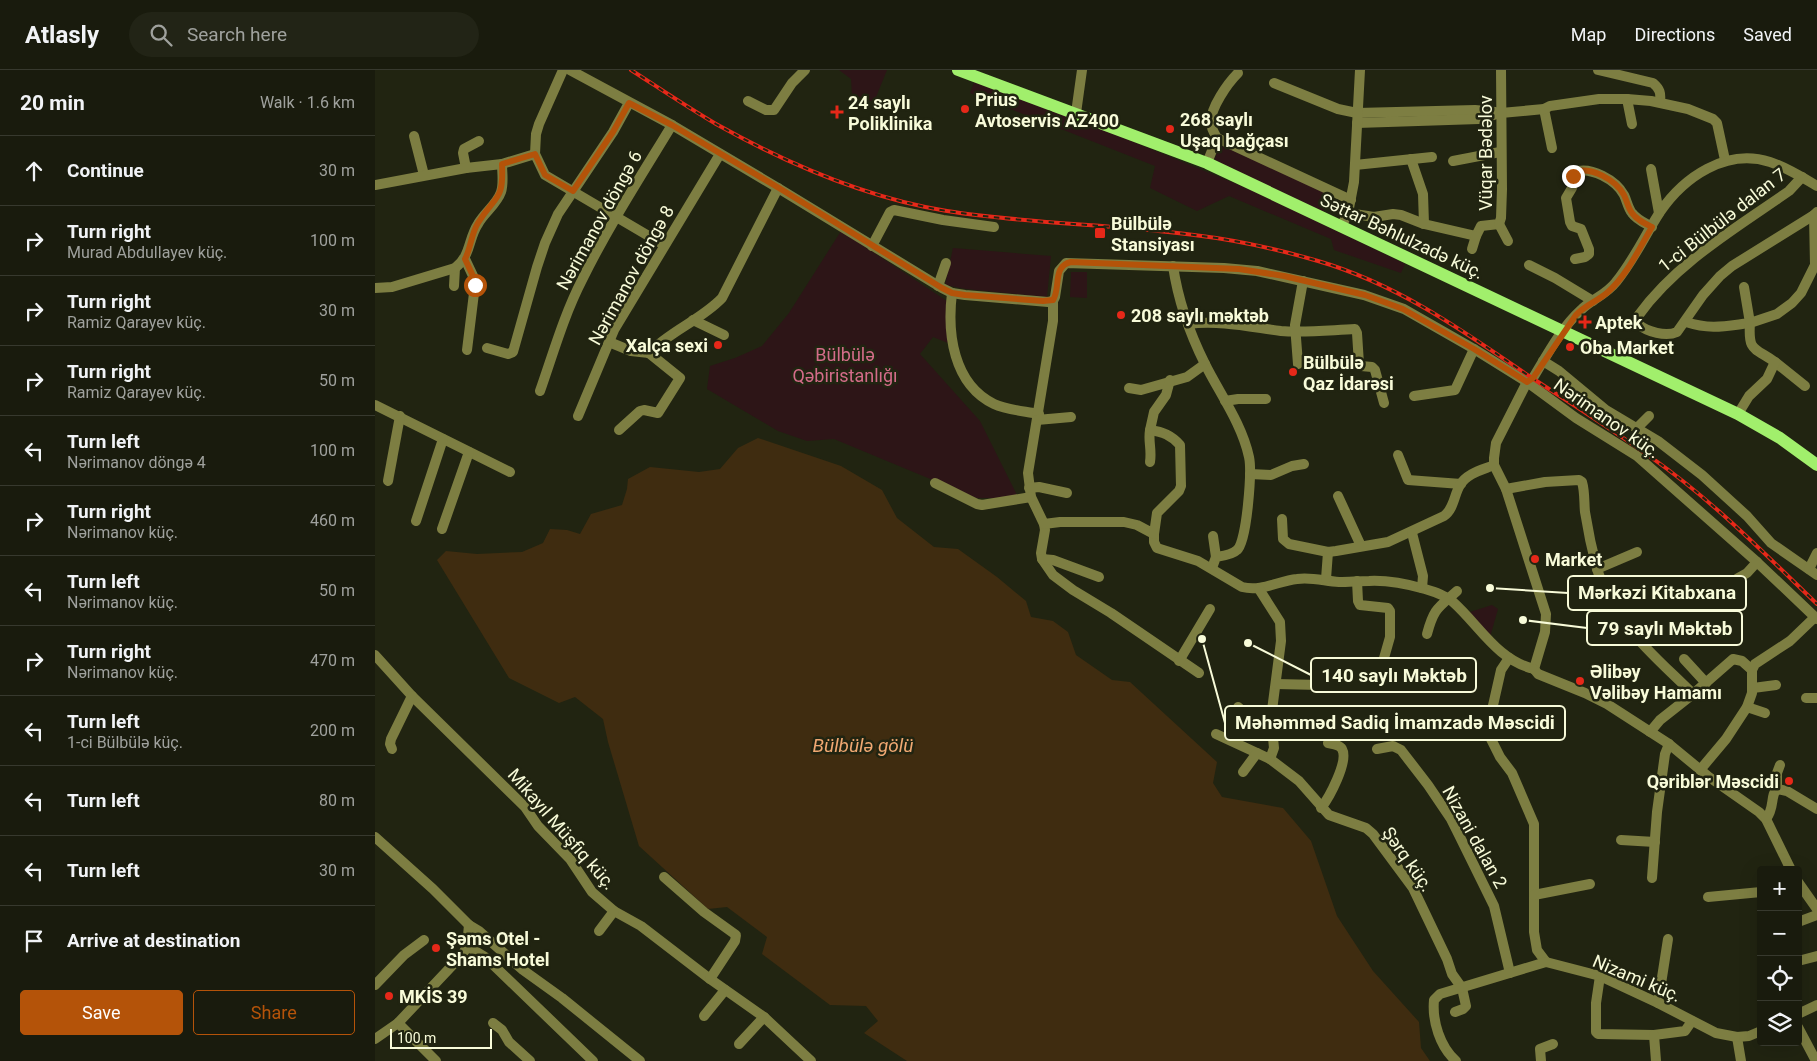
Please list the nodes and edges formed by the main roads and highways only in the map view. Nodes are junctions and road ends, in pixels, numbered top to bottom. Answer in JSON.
{"nodes":[{"id":1,"x":958,"y":70,"type":"edge"},
{"id":2,"x":1816,"y":461,"type":"edge"}],
"edges":[{"from":1,"to":2,"type":"main road","name":"Səttar Bəhlulzadə küç."}]}
